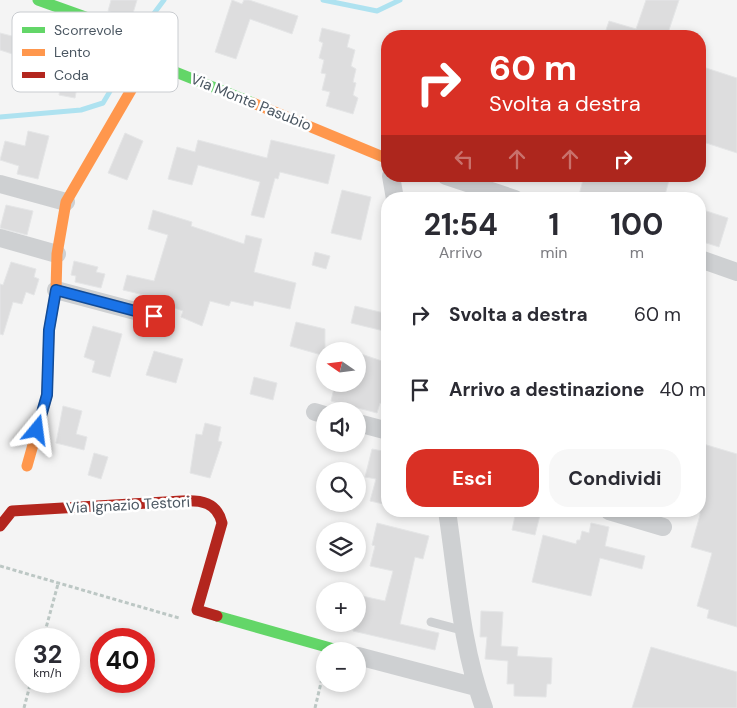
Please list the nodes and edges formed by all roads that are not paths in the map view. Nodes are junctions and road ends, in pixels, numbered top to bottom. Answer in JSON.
{"nodes":[{"id":1,"x":38,"y":0,"type":"edge"},
{"id":2,"x":73,"y":12,"type":"edge"},
{"id":3,"x":178,"y":72,"type":"edge"},
{"id":4,"x":126,"y":92,"type":"edge"},
{"id":5,"x":381,"y":156,"type":"edge"},
{"id":6,"x":464,"y":182,"type":"edge"},
{"id":7,"x":0,"y":184,"type":"edge"},
{"id":8,"x":494,"y":192,"type":"edge"},
{"id":9,"x":66,"y":202,"type":"junction"},
{"id":10,"x":0,"y":238,"type":"edge"},
{"id":11,"x":56,"y":254,"type":"junction"},
{"id":12,"x":706,"y":262,"type":"edge"},
{"id":13,"x":737,"y":272,"type":"edge"},
{"id":14,"x":56,"y":290,"type":"junction"},
{"id":15,"x":154,"y":316,"type":"dead end"},
{"id":16,"x":366,"y":425,"type":"edge"},
{"id":17,"x":381,"y":429,"type":"edge"},
{"id":18,"x":27,"y":466,"type":"dead end"},
{"id":19,"x":448,"y":517,"type":"edge"},
{"id":20,"x":631,"y":517,"type":"edge"},
{"id":21,"x":0,"y":526,"type":"edge"},
{"id":22,"x":663,"y":526,"type":"dead end"},
{"id":23,"x":431,"y":622,"type":"dead end"},
{"id":24,"x":466,"y":632,"type":"junction"},
{"id":25,"x":316,"y":644,"type":"edge"},
{"id":26,"x":366,"y":658,"type":"edge"},
{"id":27,"x":476,"y":687,"type":"junction"},
{"id":28,"x":484,"y":708,"type":"edge"}],
"edges":[{"from":1,"to":2,"type":"street","name":"Via Monte Pasubio"},
{"from":3,"to":5,"type":"street","name":"Via Monte Pasubio"},
{"from":4,"to":9,"type":"street"},
{"from":6,"to":8,"type":"street"},
{"from":7,"to":9,"type":"street"},
{"from":9,"to":11,"type":"street"},
{"from":10,"to":11,"type":"street"},
{"from":11,"to":14,"type":"street"},
{"from":12,"to":13,"type":"street"},
{"from":14,"to":15,"type":"street"},
{"from":14,"to":18,"type":"street"},
{"from":16,"to":17,"type":"street"},
{"from":19,"to":24,"type":"street"},
{"from":20,"to":22,"type":"street"},
{"from":21,"to":25,"type":"street","name":"Via Ignazio Testori"},
{"from":23,"to":24,"type":"lane"},
{"from":24,"to":27,"type":"street"},
{"from":26,"to":27,"type":"street"},
{"from":27,"to":28,"type":"street"}]}
